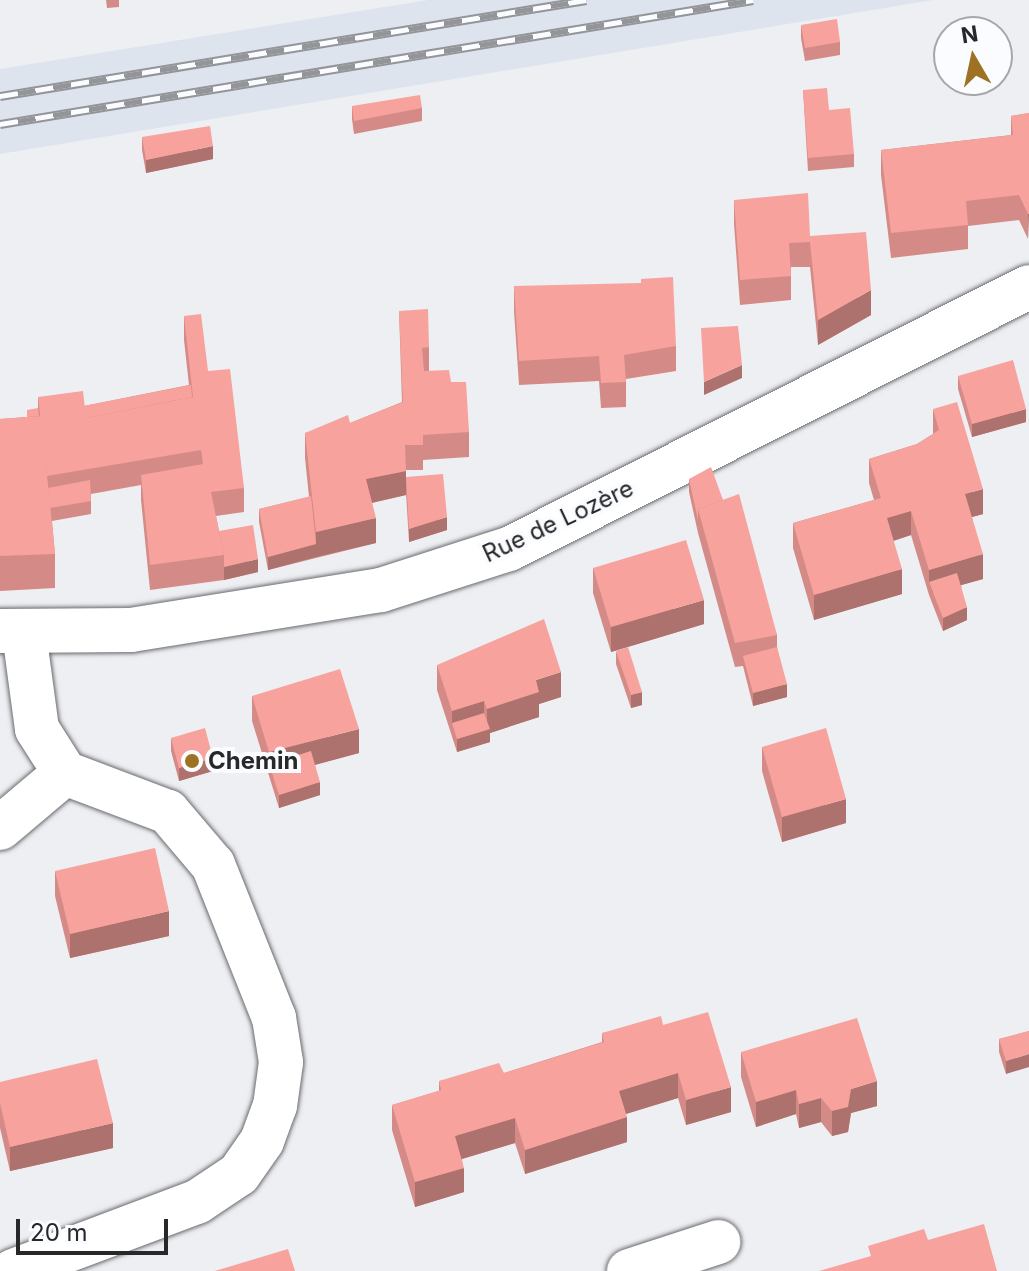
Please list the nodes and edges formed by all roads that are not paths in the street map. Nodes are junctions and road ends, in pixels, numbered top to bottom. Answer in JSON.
{"nodes":[{"id":1,"x":1029,"y":287,"type":"edge"},
{"id":2,"x":12,"y":632,"type":"edge"},
{"id":3,"x":65,"y":773,"type":"junction"},
{"id":4,"x":0,"y":828,"type":"edge"},
{"id":5,"x":718,"y":1242,"type":"dead end"},
{"id":6,"x":13,"y":1271,"type":"edge"},
{"id":7,"x":629,"y":1271,"type":"edge"}],
"edges":[{"from":1,"to":2,"type":"street","name":"Rue de Lozère"},
{"from":2,"to":3,"type":"street"},
{"from":3,"to":4,"type":"street"},
{"from":3,"to":6,"type":"street"},
{"from":5,"to":7,"type":"street"}]}
